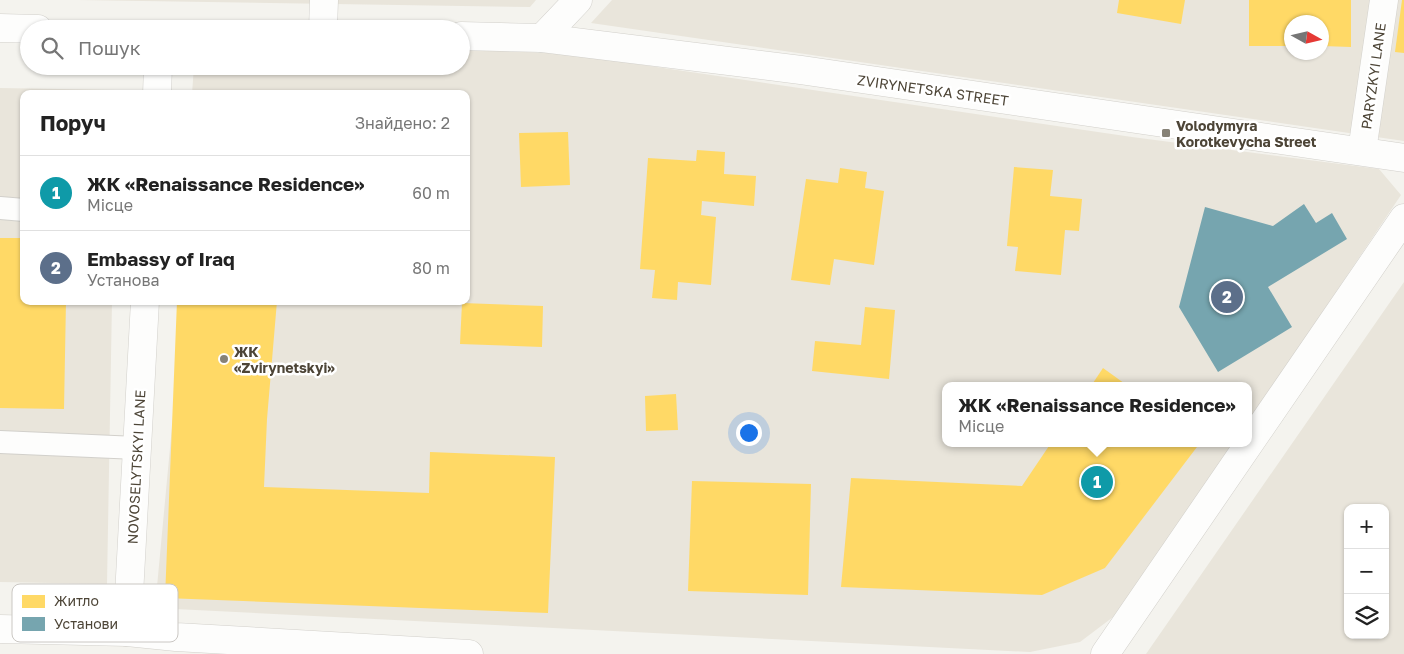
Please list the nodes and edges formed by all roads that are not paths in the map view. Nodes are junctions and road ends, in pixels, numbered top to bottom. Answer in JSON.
{"nodes":[{"id":1,"x":324,"y":0,"type":"edge"},
{"id":2,"x":578,"y":0,"type":"edge"},
{"id":3,"x":1384,"y":0,"type":"edge"},
{"id":4,"x":323,"y":20,"type":"edge"},
{"id":5,"x":0,"y":28,"type":"edge"},
{"id":6,"x":20,"y":29,"type":"edge"},
{"id":7,"x":470,"y":36,"type":"edge"},
{"id":8,"x":542,"y":38,"type":"junction"},
{"id":9,"x":158,"y":75,"type":"edge"},
{"id":10,"x":157,"y":90,"type":"edge"},
{"id":11,"x":1362,"y":151,"type":"junction"},
{"id":12,"x":1404,"y":158,"type":"edge"},
{"id":13,"x":0,"y":208,"type":"edge"},
{"id":14,"x":20,"y":210,"type":"edge"},
{"id":15,"x":1404,"y":218,"type":"edge"},
{"id":16,"x":145,"y":305,"type":"edge"},
{"id":17,"x":1252,"y":439,"type":"edge"},
{"id":18,"x":0,"y":442,"type":"edge"},
{"id":19,"x":1246,"y":447,"type":"edge"},
{"id":20,"x":137,"y":448,"type":"junction"},
{"id":21,"x":130,"y":584,"type":"edge"},
{"id":22,"x":178,"y":637,"type":"edge"},
{"id":23,"x":469,"y":654,"type":"edge"},
{"id":24,"x":1104,"y":654,"type":"edge"}],
"edges":[{"from":1,"to":4,"type":"street"},
{"from":2,"to":8,"type":"street"},
{"from":3,"to":11,"type":"street","name":"PARYZKYI LANE"},
{"from":5,"to":6,"type":"street"},
{"from":7,"to":8,"type":"street","name":"ZVIRYNETSKA STREET"},
{"from":8,"to":11,"type":"street","name":"ZVIRYNETSKA STREET"},
{"from":9,"to":10,"type":"street"},
{"from":11,"to":12,"type":"street","name":"ZVIRYNETSKA STREET"},
{"from":13,"to":14,"type":"lane"},
{"from":15,"to":17,"type":"street"},
{"from":16,"to":20,"type":"street","name":"NOVOSELYTSKYI LANE"},
{"from":18,"to":20,"type":"lane"},
{"from":19,"to":24,"type":"street"},
{"from":20,"to":21,"type":"street","name":"NOVOSELYTSKYI LANE"},
{"from":22,"to":23,"type":"street"}]}
